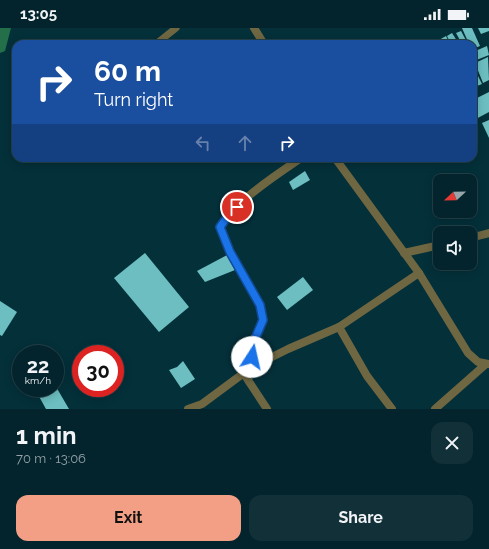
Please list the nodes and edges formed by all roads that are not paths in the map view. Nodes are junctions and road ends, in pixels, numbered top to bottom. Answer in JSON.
{"nodes":[{"id":1,"x":176,"y":28,"type":"edge"},
{"id":2,"x":254,"y":28,"type":"edge"},
{"id":3,"x":161,"y":40,"type":"edge"},
{"id":4,"x":262,"y":40,"type":"edge"},
{"id":5,"x":295,"y":162,"type":"edge"},
{"id":6,"x":338,"y":162,"type":"edge"},
{"id":7,"x":489,"y":233,"type":"edge"},
{"id":8,"x":477,"y":236,"type":"edge"},
{"id":9,"x":433,"y":247,"type":"edge"},
{"id":10,"x":404,"y":253,"type":"junction"},
{"id":11,"x":419,"y":273,"type":"junction"},
{"id":12,"x":339,"y":327,"type":"junction"},
{"id":13,"x":487,"y":364,"type":"edge"},
{"id":14,"x":252,"y":367,"type":"junction"},
{"id":15,"x":244,"y":374,"type":"junction"},
{"id":16,"x":188,"y":409,"type":"edge"},
{"id":17,"x":267,"y":409,"type":"edge"},
{"id":18,"x":392,"y":409,"type":"edge"},
{"id":19,"x":436,"y":409,"type":"edge"}],
"edges":[{"from":1,"to":3,"type":"lane"},
{"from":2,"to":4,"type":"street"},
{"from":5,"to":14,"type":"street"},
{"from":6,"to":10,"type":"street"},
{"from":7,"to":8,"type":"street"},
{"from":9,"to":10,"type":"street"},
{"from":10,"to":11,"type":"street"},
{"from":11,"to":12,"type":"street"},
{"from":11,"to":13,"type":"street"},
{"from":12,"to":14,"type":"street"},
{"from":12,"to":18,"type":"street"},
{"from":13,"to":19,"type":"street"},
{"from":14,"to":15,"type":"street"},
{"from":15,"to":16,"type":"street"},
{"from":15,"to":17,"type":"street"}]}
